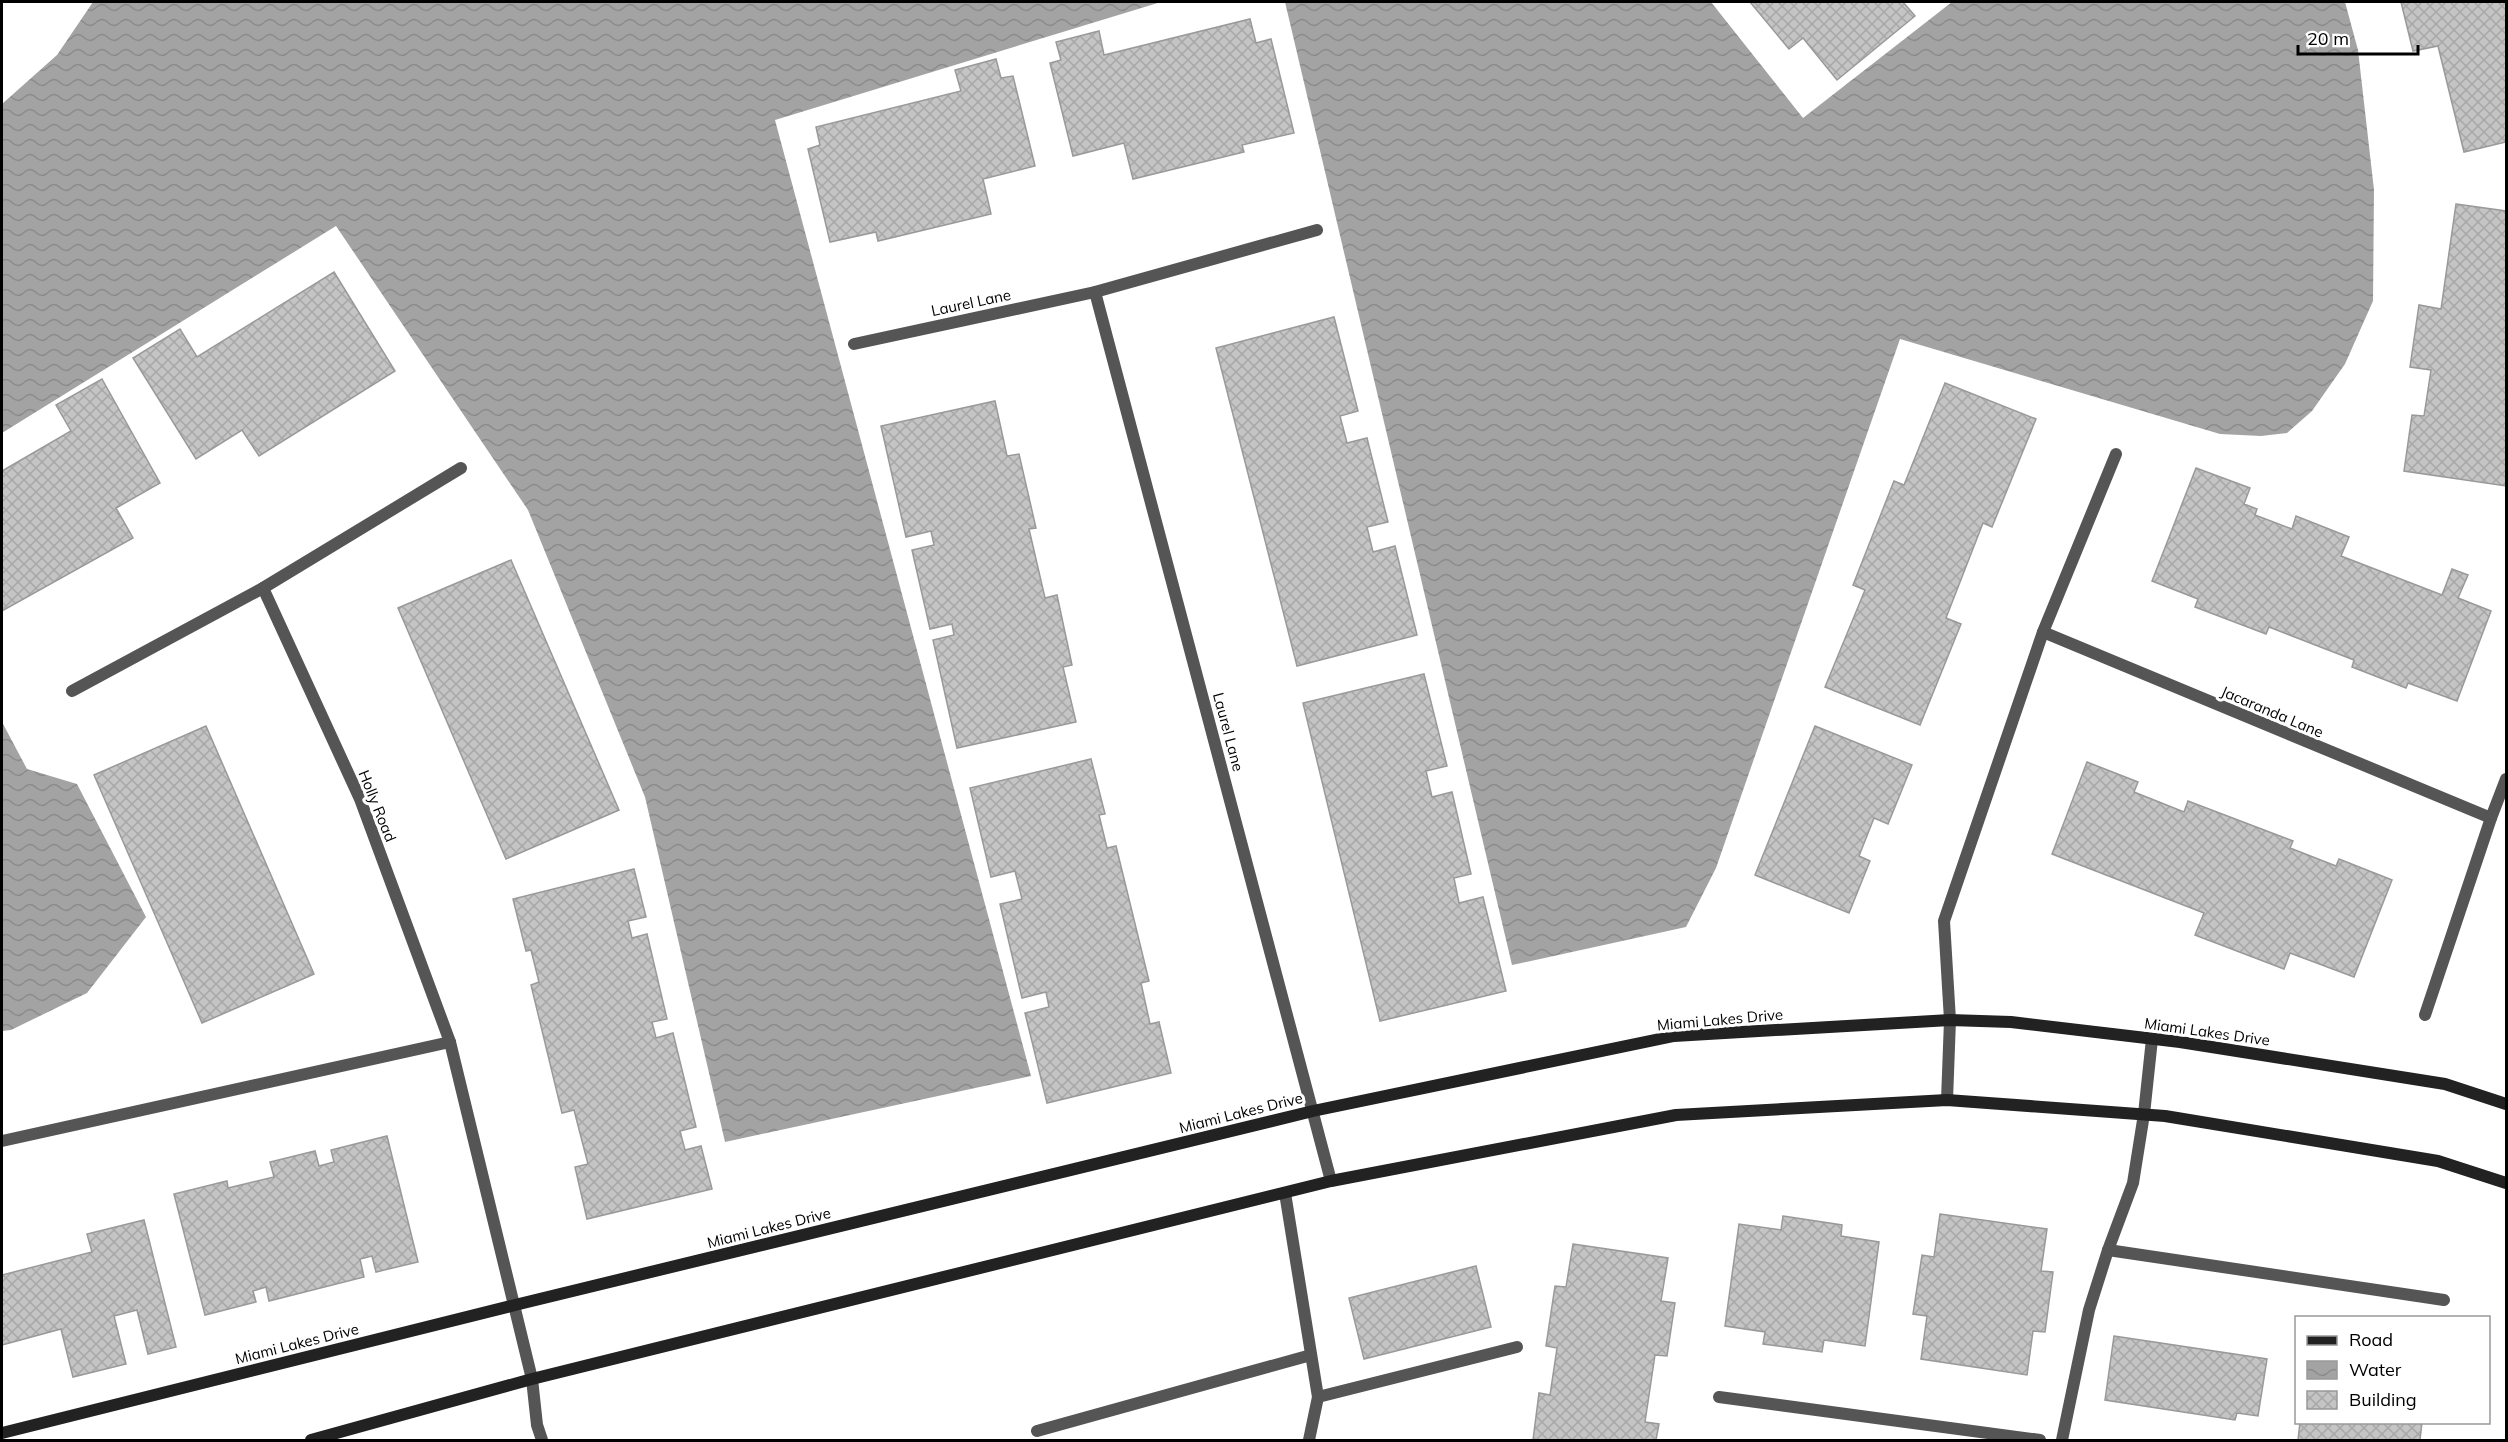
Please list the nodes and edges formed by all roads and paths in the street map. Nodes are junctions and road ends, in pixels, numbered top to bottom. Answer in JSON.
{"nodes":[{"id":1,"x":1317,"y":230,"type":"dead end"},
{"id":2,"x":1095,"y":292,"type":"junction"},
{"id":3,"x":854,"y":344,"type":"dead end"},
{"id":4,"x":2116,"y":454,"type":"dead end"},
{"id":5,"x":461,"y":468,"type":"dead end"},
{"id":6,"x":263,"y":588,"type":"junction"},
{"id":7,"x":2043,"y":633,"type":"junction"},
{"id":8,"x":72,"y":691,"type":"dead end"},
{"id":9,"x":2506,"y":779,"type":"edge"},
{"id":10,"x":2491,"y":818,"type":"junction"},
{"id":11,"x":2425,"y":1015,"type":"dead end"},
{"id":12,"x":1950,"y":1020,"type":"junction"},
{"id":13,"x":2152,"y":1039,"type":"junction"},
{"id":14,"x":450,"y":1042,"type":"junction"},
{"id":15,"x":1947,"y":1100,"type":"junction"},
{"id":16,"x":2506,"y":1104,"type":"edge"},
{"id":17,"x":1313,"y":1111,"type":"junction"},
{"id":18,"x":2144,"y":1114,"type":"junction"},
{"id":19,"x":2,"y":1141,"type":"edge"},
{"id":20,"x":1331,"y":1181,"type":"junction"},
{"id":21,"x":2506,"y":1183,"type":"edge"},
{"id":22,"x":1284,"y":1192,"type":"junction"},
{"id":23,"x":2108,"y":1250,"type":"junction"},
{"id":24,"x":2444,"y":1300,"type":"dead end"},
{"id":25,"x":515,"y":1305,"type":"junction"},
{"id":26,"x":1517,"y":1347,"type":"dead end"},
{"id":27,"x":1311,"y":1355,"type":"junction"},
{"id":28,"x":532,"y":1380,"type":"junction"},
{"id":29,"x":1318,"y":1397,"type":"junction"},
{"id":30,"x":1719,"y":1397,"type":"dead end"},
{"id":31,"x":1037,"y":1431,"type":"dead end"},
{"id":32,"x":2,"y":1433,"type":"edge"},
{"id":33,"x":311,"y":1440,"type":"edge"},
{"id":34,"x":542,"y":1440,"type":"edge"},
{"id":35,"x":1309,"y":1440,"type":"edge"},
{"id":36,"x":2040,"y":1440,"type":"edge"},
{"id":37,"x":2062,"y":1440,"type":"edge"}],
"edges":[{"from":1,"to":2,"type":"street","name":"Laurel Lane"},
{"from":2,"to":3,"type":"street","name":"Laurel Lane"},
{"from":2,"to":17,"type":"street","name":"Laurel Lane"},
{"from":4,"to":7,"type":"street"},
{"from":5,"to":6,"type":"street"},
{"from":6,"to":8,"type":"street"},
{"from":6,"to":14,"type":"street","name":"Holly Road"},
{"from":7,"to":10,"type":"street","name":"Jacaranda Lane"},
{"from":7,"to":12,"type":"street"},
{"from":9,"to":10,"type":"street"},
{"from":10,"to":11,"type":"street"},
{"from":12,"to":13,"type":"main road","name":"Miami Lakes Drive"},
{"from":12,"to":15,"type":"street"},
{"from":12,"to":17,"type":"main road","name":"Miami Lakes Drive"},
{"from":13,"to":16,"type":"main road","name":"Miami Lakes Drive"},
{"from":13,"to":18,"type":"street"},
{"from":14,"to":19,"type":"street"},
{"from":14,"to":25,"type":"street","name":"Holly Road"},
{"from":15,"to":18,"type":"main road"},
{"from":15,"to":20,"type":"main road"},
{"from":17,"to":20,"type":"street","name":"Laurel Lane"},
{"from":17,"to":25,"type":"main road","name":"Miami Lakes Drive"},
{"from":18,"to":21,"type":"main road"},
{"from":18,"to":23,"type":"street"},
{"from":20,"to":22,"type":"main road"},
{"from":22,"to":27,"type":"street"},
{"from":22,"to":28,"type":"main road"},
{"from":23,"to":24,"type":"street"},
{"from":23,"to":37,"type":"street"},
{"from":25,"to":28,"type":"street","name":"Holly Road"},
{"from":25,"to":32,"type":"main road","name":"Miami Lakes Drive"},
{"from":26,"to":29,"type":"street"},
{"from":27,"to":29,"type":"street"},
{"from":27,"to":31,"type":"street"},
{"from":28,"to":33,"type":"main road"},
{"from":28,"to":34,"type":"street","name":"Holly Road"},
{"from":29,"to":35,"type":"street"},
{"from":30,"to":36,"type":"street"}]}
